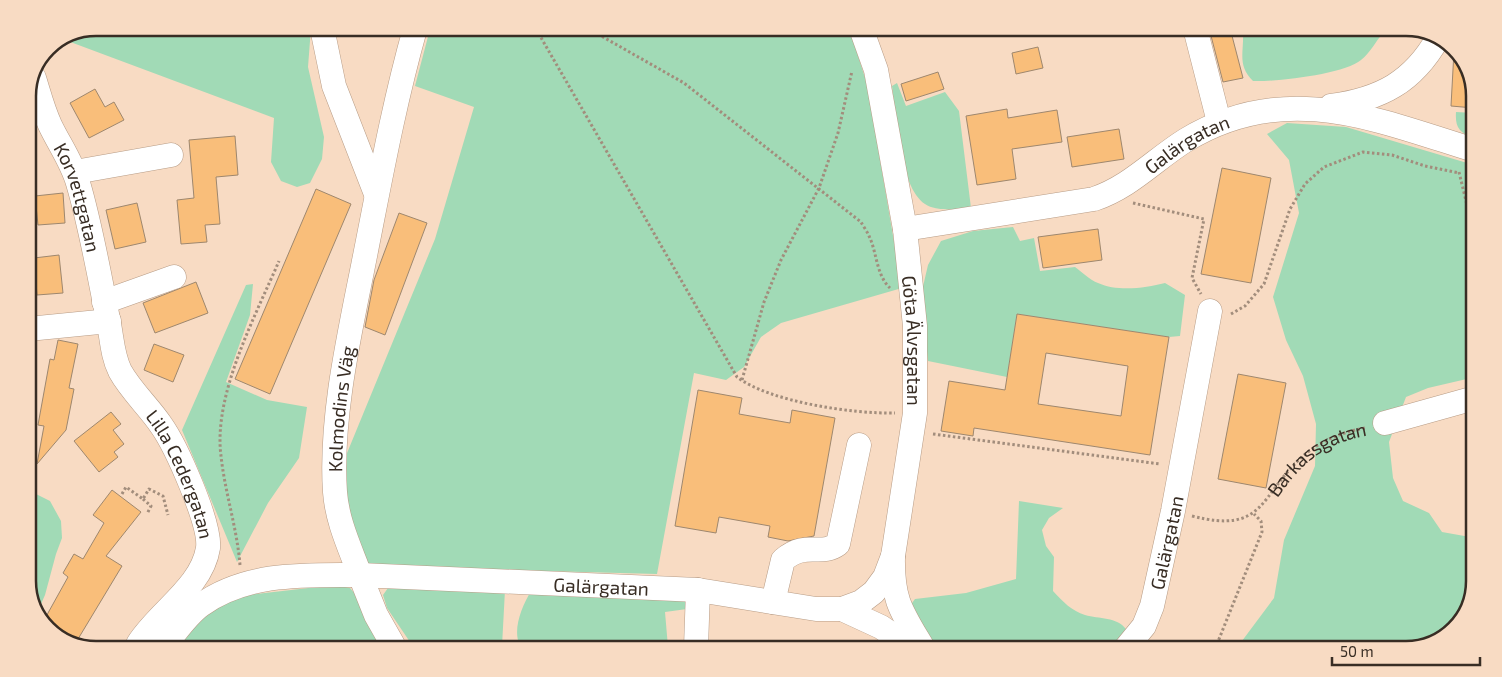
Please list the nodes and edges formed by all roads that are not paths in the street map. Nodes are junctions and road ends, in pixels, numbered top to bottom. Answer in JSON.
{"nodes":[{"id":1,"x":324,"y":36,"type":"edge"},
{"id":2,"x":413,"y":36,"type":"edge"},
{"id":3,"x":864,"y":36,"type":"edge"},
{"id":4,"x":1197,"y":36,"type":"edge"},
{"id":5,"x":1435,"y":44,"type":"edge"},
{"id":6,"x":37,"y":87,"type":"edge"},
{"id":7,"x":1315,"y":108,"type":"junction"},
{"id":8,"x":1220,"y":122,"type":"junction"},
{"id":9,"x":1464,"y":147,"type":"edge"},
{"id":10,"x":171,"y":155,"type":"dead end"},
{"id":11,"x":75,"y":172,"type":"junction"},
{"id":12,"x":376,"y":194,"type":"junction"},
{"id":13,"x":905,"y":229,"type":"junction"},
{"id":14,"x":174,"y":277,"type":"dead end"},
{"id":15,"x":106,"y":311,"type":"junction"},
{"id":16,"x":1210,"y":311,"type":"road end"},
{"id":17,"x":36,"y":327,"type":"edge"},
{"id":18,"x":1466,"y":400,"type":"edge"},
{"id":19,"x":1385,"y":423,"type":"road end"},
{"id":20,"x":859,"y":445,"type":"dead end"},
{"id":21,"x":893,"y":556,"type":"junction"},
{"id":22,"x":360,"y":575,"type":"junction"},
{"id":23,"x":698,"y":590,"type":"junction"},
{"id":24,"x":773,"y":602,"type":"junction"},
{"id":25,"x":842,"y":609,"type":"junction"},
{"id":26,"x":140,"y":641,"type":"edge"},
{"id":27,"x":168,"y":641,"type":"edge"},
{"id":28,"x":391,"y":641,"type":"edge"},
{"id":29,"x":696,"y":641,"type":"edge"},
{"id":30,"x":902,"y":641,"type":"edge"},
{"id":31,"x":919,"y":641,"type":"edge"},
{"id":32,"x":1132,"y":641,"type":"edge"}],
"edges":[{"from":1,"to":12,"type":"street"},
{"from":2,"to":12,"type":"street","name":"Kolmodins Väg"},
{"from":3,"to":13,"type":"street","name":"Göta Älvsgatan"},
{"from":4,"to":8,"type":"street"},
{"from":5,"to":7,"type":"street"},
{"from":6,"to":11,"type":"street","name":"Korvettgatan"},
{"from":7,"to":8,"type":"street","name":"Galärgatan"},
{"from":7,"to":9,"type":"street","name":"Galärgatan"},
{"from":8,"to":13,"type":"street","name":"Galärgatan"},
{"from":10,"to":11,"type":"street"},
{"from":11,"to":15,"type":"street","name":"Korvettgatan"},
{"from":12,"to":22,"type":"street","name":"Kolmodins Väg"},
{"from":13,"to":21,"type":"street","name":"Göta Älvsgatan"},
{"from":14,"to":15,"type":"street"},
{"from":15,"to":17,"type":"street"},
{"from":15,"to":26,"type":"street","name":"Lilla Cedergatan"},
{"from":16,"to":32,"type":"street","name":"Galärgatan"},
{"from":18,"to":19,"type":"street","name":"Barkassgatan"},
{"from":20,"to":24,"type":"street"},
{"from":21,"to":25,"type":"street","name":"Galärgatan"},
{"from":21,"to":31,"type":"street","name":"Göta Älvsgatan"},
{"from":22,"to":23,"type":"street","name":"Galärgatan"},
{"from":22,"to":27,"type":"street"},
{"from":22,"to":28,"type":"street","name":"Kolmodins Väg"},
{"from":23,"to":24,"type":"street","name":"Galärgatan"},
{"from":23,"to":29,"type":"street"},
{"from":24,"to":25,"type":"street","name":"Galärgatan"},
{"from":25,"to":30,"type":"street","name":"Galärgatan"}]}
